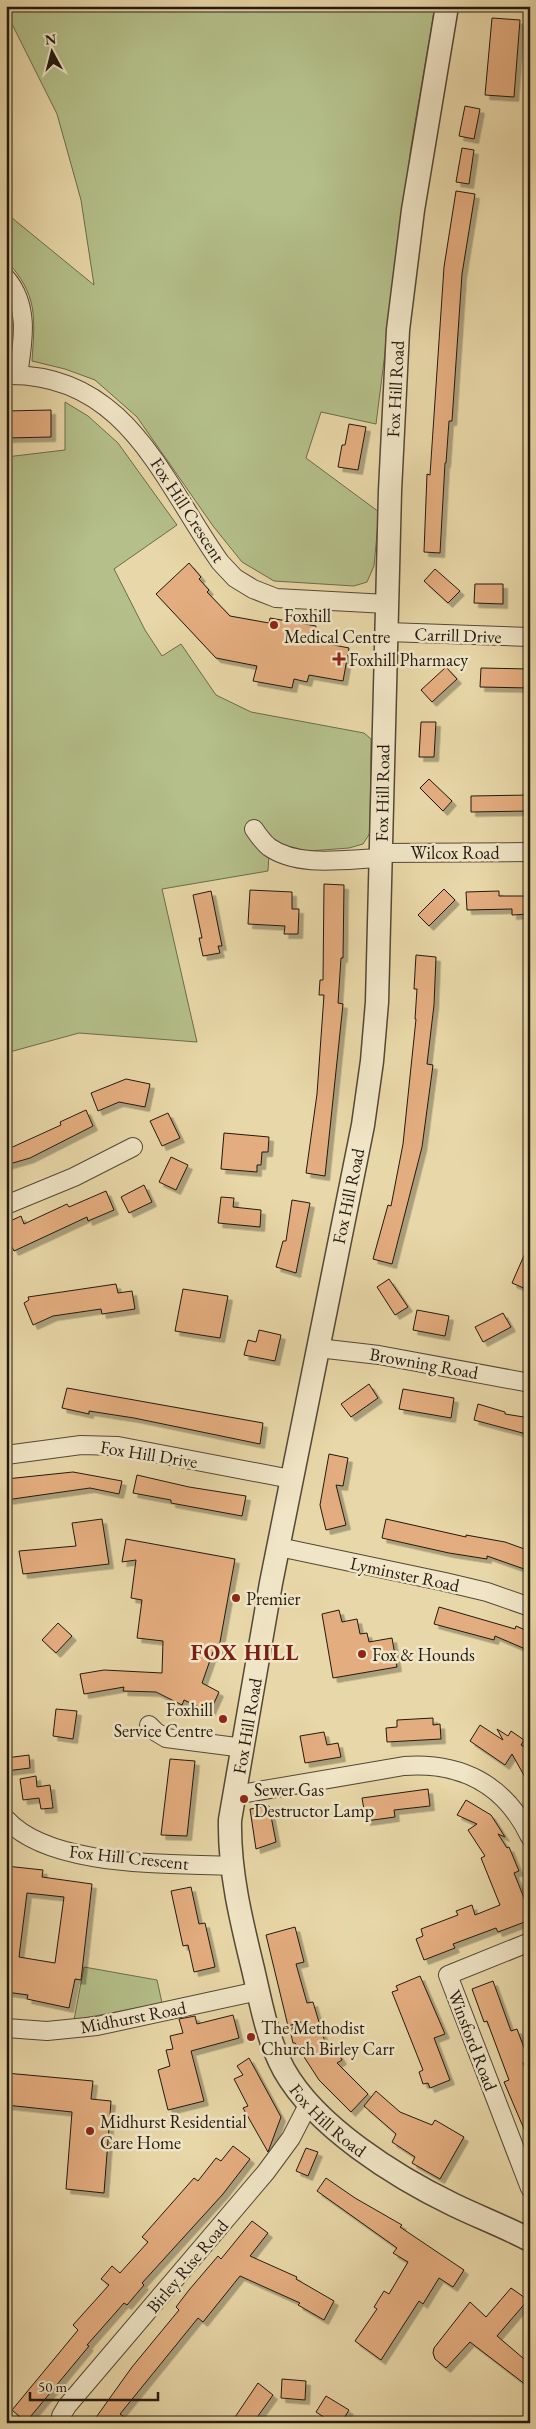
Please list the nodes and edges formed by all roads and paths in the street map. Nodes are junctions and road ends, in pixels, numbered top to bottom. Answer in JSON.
{"nodes":[{"id":1,"x":447,"y":6,"type":"edge"},
{"id":2,"x":6,"y":278,"type":"edge"},
{"id":3,"x":12,"y":375,"type":"edge"},
{"id":4,"x":387,"y":604,"type":"junction"},
{"id":5,"x":387,"y":632,"type":"junction"},
{"id":6,"x":530,"y":638,"type":"edge"},
{"id":7,"x":254,"y":828,"type":"dead end"},
{"id":8,"x":530,"y":852,"type":"edge"},
{"id":9,"x":381,"y":856,"type":"junction"},
{"id":10,"x":133,"y":1146,"type":"dead end"},
{"id":11,"x":6,"y":1205,"type":"edge"},
{"id":12,"x":318,"y":1348,"type":"junction"},
{"id":13,"x":529,"y":1380,"type":"edge"},
{"id":14,"x":6,"y":1454,"type":"edge"},
{"id":15,"x":291,"y":1479,"type":"junction"},
{"id":16,"x":279,"y":1547,"type":"junction"},
{"id":17,"x":530,"y":1606,"type":"edge"},
{"id":18,"x":149,"y":1725,"type":"dead end"},
{"id":19,"x":244,"y":1748,"type":"junction"},
{"id":20,"x":236,"y":1795,"type":"junction"},
{"id":21,"x":6,"y":1819,"type":"edge"},
{"id":22,"x":530,"y":1836,"type":"edge"},
{"id":23,"x":231,"y":1866,"type":"junction"},
{"id":24,"x":530,"y":1942,"type":"edge"},
{"id":25,"x":258,"y":1991,"type":"junction"},
{"id":26,"x":6,"y":2028,"type":"edge"},
{"id":27,"x":308,"y":2105,"type":"junction"},
{"id":28,"x":530,"y":2188,"type":"edge"},
{"id":29,"x":530,"y":2240,"type":"edge"},
{"id":30,"x":61,"y":2423,"type":"edge"}],
"edges":[{"from":1,"to":4,"type":"street","name":"Fox Hill Road"},
{"from":2,"to":3,"type":"street"},
{"from":3,"to":4,"type":"street","name":"Fox Hill Crescent"},
{"from":4,"to":5,"type":"street","name":"Fox Hill Road"},
{"from":5,"to":6,"type":"street","name":"Carrill Drive"},
{"from":5,"to":9,"type":"street","name":"Fox Hill Road"},
{"from":7,"to":9,"type":"street","name":"Wilcox Road"},
{"from":8,"to":9,"type":"street","name":"Wilcox Road"},
{"from":9,"to":12,"type":"street","name":"Fox Hill Road"},
{"from":10,"to":11,"type":"street"},
{"from":12,"to":13,"type":"street","name":"Browning Road"},
{"from":12,"to":15,"type":"street","name":"Fox Hill Road"},
{"from":14,"to":15,"type":"street","name":"Fox Hill Drive"},
{"from":15,"to":16,"type":"street","name":"Fox Hill Road"},
{"from":16,"to":17,"type":"street","name":"Lyminster Road"},
{"from":16,"to":19,"type":"street","name":"Fox Hill Road"},
{"from":18,"to":19,"type":"street"},
{"from":19,"to":20,"type":"street","name":"Fox Hill Road"},
{"from":20,"to":22,"type":"street"},
{"from":20,"to":23,"type":"street","name":"Fox Hill Road"},
{"from":21,"to":23,"type":"street","name":"Fox Hill Crescent"},
{"from":23,"to":25,"type":"street","name":"Fox Hill Road"},
{"from":24,"to":28,"type":"street","name":"Winsford Road"},
{"from":25,"to":26,"type":"street","name":"Midhurst Road"},
{"from":25,"to":27,"type":"street","name":"Fox Hill Road"},
{"from":27,"to":29,"type":"street","name":"Fox Hill Road"},
{"from":27,"to":30,"type":"street","name":"Birley Rise Road"}]}
